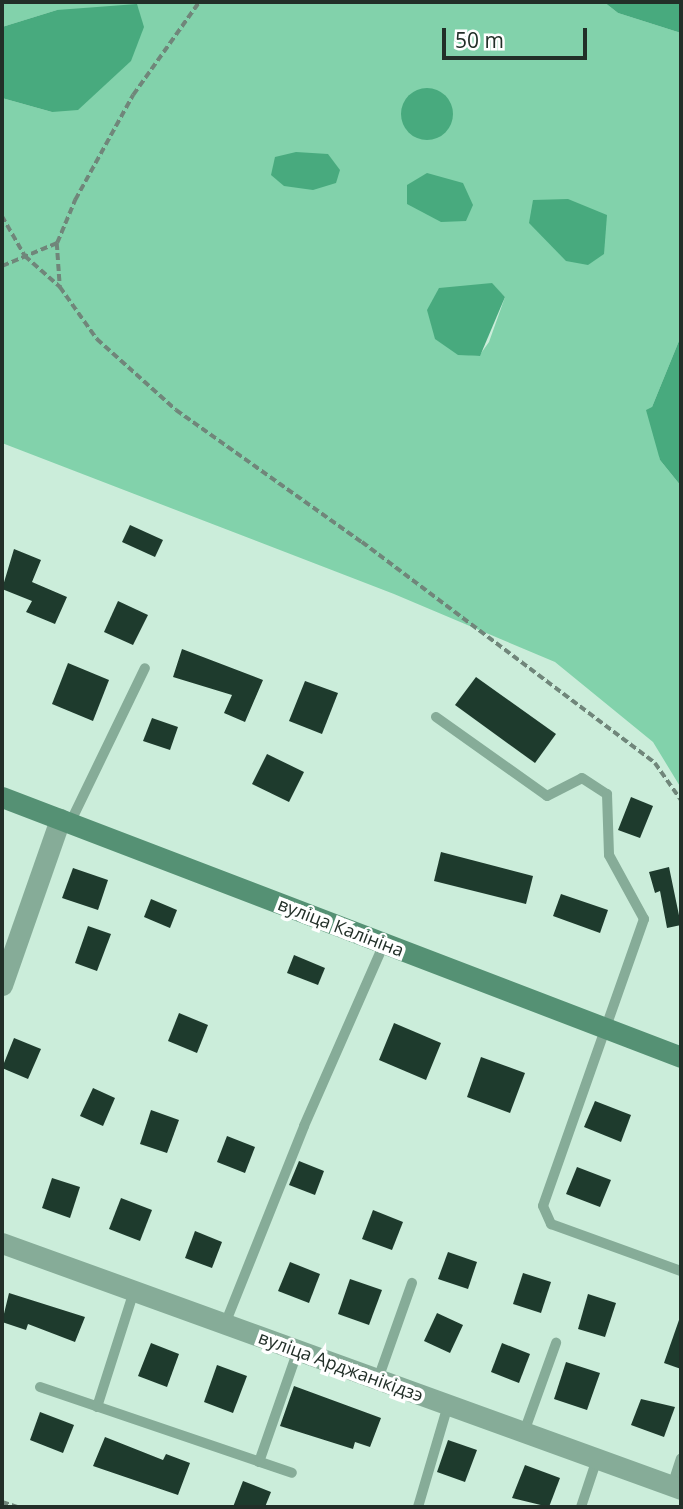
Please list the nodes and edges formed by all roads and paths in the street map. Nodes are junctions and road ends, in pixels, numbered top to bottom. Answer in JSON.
{"nodes":[{"id":1,"x":199,"y":2,"type":"edge"},
{"id":2,"x":2,"y":216,"type":"edge"},
{"id":3,"x":57,"y":243,"type":"junction"},
{"id":4,"x":25,"y":256,"type":"junction"},
{"id":5,"x":2,"y":266,"type":"edge"},
{"id":6,"x":60,"y":287,"type":"junction"},
{"id":7,"x":145,"y":668,"type":"dead end"},
{"id":8,"x":436,"y":718,"type":"dead end"},
{"id":9,"x":2,"y":797,"type":"edge"},
{"id":10,"x":681,"y":800,"type":"edge"},
{"id":11,"x":65,"y":821,"type":"junction"},
{"id":12,"x":384,"y":944,"type":"junction"},
{"id":13,"x":2,"y":985,"type":"edge"},
{"id":14,"x":604,"y":1028,"type":"junction"},
{"id":15,"x":681,"y":1057,"type":"edge"},
{"id":16,"x":2,"y":1243,"type":"edge"},
{"id":17,"x":681,"y":1271,"type":"edge"},
{"id":18,"x":412,"y":1283,"type":"dead end"},
{"id":19,"x":134,"y":1290,"type":"junction"},
{"id":20,"x":225,"y":1324,"type":"junction"},
{"id":21,"x":556,"y":1343,"type":"dead end"},
{"id":22,"x":298,"y":1350,"type":"junction"},
{"id":23,"x":378,"y":1379,"type":"junction"},
{"id":24,"x":40,"y":1388,"type":"dead end"},
{"id":25,"x":448,"y":1405,"type":"junction"},
{"id":26,"x":97,"y":1407,"type":"junction"},
{"id":27,"x":524,"y":1432,"type":"junction"},
{"id":28,"x":681,"y":1458,"type":"edge"},
{"id":29,"x":597,"y":1459,"type":"junction"},
{"id":30,"x":259,"y":1462,"type":"junction"},
{"id":31,"x":292,"y":1473,"type":"dead end"},
{"id":32,"x":677,"y":1488,"type":"edge"},
{"id":33,"x":2,"y":1502,"type":"edge"},
{"id":34,"x":17,"y":1507,"type":"edge"},
{"id":35,"x":418,"y":1507,"type":"edge"},
{"id":36,"x":581,"y":1507,"type":"edge"}],
"edges":[{"from":1,"to":3,"type":"path"},
{"from":2,"to":4,"type":"path"},
{"from":3,"to":4,"type":"path"},
{"from":3,"to":6,"type":"path"},
{"from":4,"to":5,"type":"path"},
{"from":4,"to":6,"type":"path"},
{"from":6,"to":10,"type":"path"},
{"from":7,"to":11,"type":"lane"},
{"from":8,"to":14,"type":"lane"},
{"from":9,"to":11,"type":"street","name":"вуліца Калініна"},
{"from":11,"to":12,"type":"street","name":"вуліца Калініна"},
{"from":11,"to":13,"type":"street"},
{"from":12,"to":14,"type":"street","name":"вуліца Калініна"},
{"from":12,"to":20,"type":"lane"},
{"from":14,"to":15,"type":"street","name":"вуліца Калініна"},
{"from":14,"to":17,"type":"lane"},
{"from":16,"to":19,"type":"street","name":"вуліца Арджанікідзэ"},
{"from":18,"to":23,"type":"lane"},
{"from":19,"to":20,"type":"street","name":"вуліца Арджанікідзэ"},
{"from":19,"to":26,"type":"lane"},
{"from":20,"to":22,"type":"street","name":"вуліца Арджанікідзэ"},
{"from":21,"to":27,"type":"lane"},
{"from":22,"to":23,"type":"street","name":"вуліца Арджанікідзэ"},
{"from":22,"to":30,"type":"lane"},
{"from":23,"to":25,"type":"street","name":"вуліца Арджанікідзэ"},
{"from":24,"to":26,"type":"lane"},
{"from":25,"to":27,"type":"street","name":"вуліца Арджанікідзэ"},
{"from":25,"to":35,"type":"lane"},
{"from":26,"to":30,"type":"lane"},
{"from":27,"to":29,"type":"street","name":"вуліца Арджанікідзэ"},
{"from":28,"to":32,"type":"lane"},
{"from":29,"to":32,"type":"street","name":"вуліца Арджанікідзэ"},
{"from":29,"to":36,"type":"lane"},
{"from":30,"to":31,"type":"lane"},
{"from":33,"to":34,"type":"path"}]}
